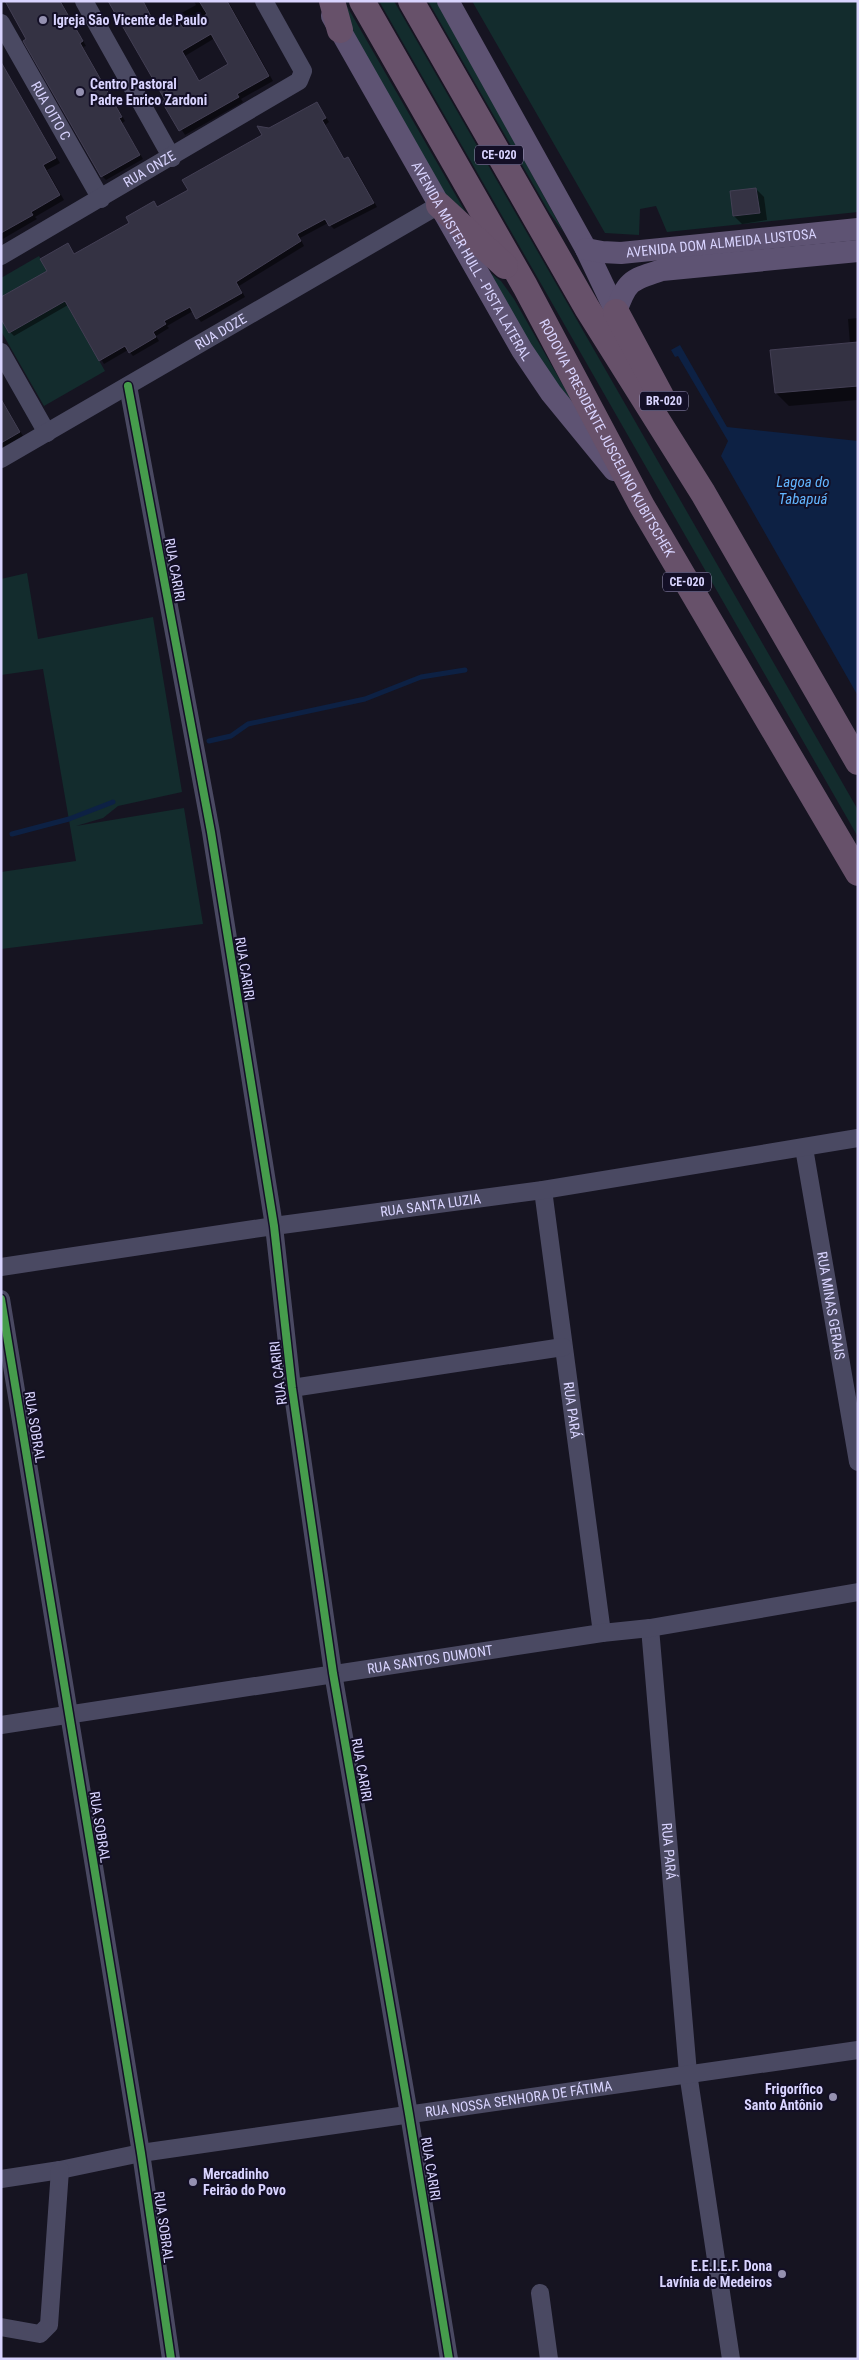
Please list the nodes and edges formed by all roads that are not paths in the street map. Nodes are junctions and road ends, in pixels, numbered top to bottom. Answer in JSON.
{"nodes":[{"id":1,"x":84,"y":1,"type":"edge"},
{"id":2,"x":264,"y":1,"type":"edge"},
{"id":3,"x":324,"y":1,"type":"edge"},
{"id":4,"x":332,"y":1,"type":"edge"},
{"id":5,"x":362,"y":1,"type":"edge"},
{"id":6,"x":411,"y":1,"type":"edge"},
{"id":7,"x":448,"y":1,"type":"edge"},
{"id":8,"x":1,"y":23,"type":"edge"},
{"id":9,"x":340,"y":30,"type":"junction"},
{"id":10,"x":172,"y":158,"type":"junction"},
{"id":11,"x":101,"y":199,"type":"junction"},
{"id":12,"x":439,"y":204,"type":"junction"},
{"id":13,"x":858,"y":229,"type":"edge"},
{"id":14,"x":586,"y":249,"type":"junction"},
{"id":15,"x":858,"y":251,"type":"edge"},
{"id":16,"x":1,"y":256,"type":"edge"},
{"id":17,"x":661,"y":260,"type":"junction"},
{"id":18,"x":525,"y":286,"type":"junction"},
{"id":19,"x":616,"y":312,"type":"junction"},
{"id":20,"x":1,"y":352,"type":"edge"},
{"id":21,"x":128,"y":386,"type":"junction"},
{"id":22,"x":47,"y":433,"type":"junction"},
{"id":23,"x":1,"y":459,"type":"edge"},
{"id":24,"x":703,"y":493,"type":"junction"},
{"id":25,"x":642,"y":506,"type":"junction"},
{"id":26,"x":858,"y":762,"type":"edge"},
{"id":27,"x":858,"y":873,"type":"edge"},
{"id":28,"x":858,"y":1138,"type":"edge"},
{"id":29,"x":804,"y":1148,"type":"junction"},
{"id":30,"x":543,"y":1190,"type":"junction"},
{"id":31,"x":274,"y":1226,"type":"junction"},
{"id":32,"x":1,"y":1268,"type":"edge"},
{"id":33,"x":1,"y":1299,"type":"edge"},
{"id":34,"x":564,"y":1347,"type":"junction"},
{"id":35,"x":292,"y":1388,"type":"junction"},
{"id":36,"x":858,"y":1462,"type":"edge"},
{"id":37,"x":858,"y":1592,"type":"edge"},
{"id":38,"x":650,"y":1628,"type":"junction"},
{"id":39,"x":602,"y":1633,"type":"junction"},
{"id":40,"x":333,"y":1673,"type":"junction"},
{"id":41,"x":70,"y":1715,"type":"junction"},
{"id":42,"x":1,"y":1725,"type":"edge"},
{"id":43,"x":858,"y":2050,"type":"edge"},
{"id":44,"x":688,"y":2073,"type":"junction"},
{"id":45,"x":409,"y":2114,"type":"junction"},
{"id":46,"x":141,"y":2153,"type":"junction"},
{"id":47,"x":60,"y":2170,"type":"junction"},
{"id":48,"x":1,"y":2179,"type":"edge"},
{"id":49,"x":540,"y":2293,"type":"dead end"},
{"id":50,"x":1,"y":2327,"type":"edge"},
{"id":51,"x":171,"y":2359,"type":"edge"},
{"id":52,"x":449,"y":2359,"type":"edge"},
{"id":53,"x":549,"y":2359,"type":"edge"},
{"id":54,"x":731,"y":2359,"type":"edge"}],
"edges":[{"from":1,"to":10,"type":"street"},
{"from":2,"to":10,"type":"street","name":"RUA ONZE"},
{"from":3,"to":9,"type":"main road","name":"AVENIDA MISTER HULL - PISTA LATERAL"},
{"from":4,"to":9,"type":"highway"},
{"from":5,"to":18,"type":"highway","name":"RODOVIA PRESIDENTE JUSCELINO KUBITSCHEK","number":"CE-020"},
{"from":6,"to":24,"type":"highway","number":"CE-020"},
{"from":7,"to":14,"type":"main road","number":"BR-020"},
{"from":8,"to":11,"type":"street","name":"RUA OITO C"},
{"from":9,"to":12,"type":"main road","name":"AVENIDA MISTER HULL - PISTA LATERAL"},
{"from":10,"to":11,"type":"street","name":"RUA ONZE"},
{"from":11,"to":16,"type":"street","name":"RUA ONZE"},
{"from":12,"to":18,"type":"highway"},
{"from":12,"to":21,"type":"street","name":"RUA DOZE"},
{"from":12,"to":25,"type":"main road","name":"AVENIDA MISTER HULL - PISTA LATERAL"},
{"from":13,"to":17,"type":"main road","name":"AVENIDA DOM ALMEIDA LUSTOSA"},
{"from":14,"to":17,"type":"main road","name":"AVENIDA DOM ALMEIDA LUSTOSA"},
{"from":14,"to":19,"type":"main road","number":"BR-020"},
{"from":15,"to":17,"type":"main road","name":"AVENIDA DOM ALMEIDA LUSTOSA"},
{"from":17,"to":19,"type":"main road","name":"AVENIDA DOM ALMEIDA LUSTOSA"},
{"from":18,"to":25,"type":"highway","name":"RODOVIA PRESIDENTE JUSCELINO KUBITSCHEK","number":"CE-020"},
{"from":19,"to":24,"type":"highway","number":"BR-020"},
{"from":20,"to":22,"type":"street"},
{"from":21,"to":22,"type":"street","name":"RUA DOZE"},
{"from":21,"to":31,"type":"street","name":"RUA CARIRI"},
{"from":22,"to":23,"type":"street","name":"RUA DOZE"},
{"from":24,"to":26,"type":"highway","number":"CE-020"},
{"from":25,"to":27,"type":"highway","name":"RODOVIA PRESIDENTE JUSCELINO KUBITSCHEK","number":"CE-020"},
{"from":28,"to":29,"type":"street","name":"RUA SANTA LUZIA"},
{"from":29,"to":30,"type":"street","name":"RUA SANTA LUZIA"},
{"from":29,"to":36,"type":"street","name":"RUA MINAS GERAIS"},
{"from":30,"to":31,"type":"street","name":"RUA SANTA LUZIA"},
{"from":30,"to":34,"type":"street","name":"RUA PARÁ"},
{"from":31,"to":32,"type":"street","name":"RUA SANTA LUZIA"},
{"from":31,"to":35,"type":"street","name":"RUA CARIRI"},
{"from":33,"to":41,"type":"street","name":"RUA SOBRAL"},
{"from":34,"to":35,"type":"street"},
{"from":34,"to":39,"type":"street","name":"RUA PARÁ"},
{"from":35,"to":40,"type":"street","name":"RUA CARIRI"},
{"from":37,"to":38,"type":"street","name":"RUA SANTOS DUMONT"},
{"from":38,"to":39,"type":"street","name":"RUA SANTOS DUMONT"},
{"from":38,"to":44,"type":"street","name":"RUA PARÁ"},
{"from":39,"to":40,"type":"street","name":"RUA SANTOS DUMONT"},
{"from":40,"to":41,"type":"street","name":"RUA SANTOS DUMONT"},
{"from":40,"to":45,"type":"street","name":"RUA CARIRI"},
{"from":41,"to":42,"type":"street","name":"RUA SANTOS DUMONT"},
{"from":41,"to":46,"type":"street","name":"RUA SOBRAL"},
{"from":43,"to":44,"type":"street","name":"RUA NOSSA SENHORA DE FÁTIMA"},
{"from":44,"to":45,"type":"street","name":"RUA NOSSA SENHORA DE FÁTIMA"},
{"from":44,"to":54,"type":"street","name":"RUA PARÁ"},
{"from":45,"to":46,"type":"street","name":"RUA NOSSA SENHORA DE FÁTIMA"},
{"from":45,"to":52,"type":"street","name":"RUA CARIRI"},
{"from":46,"to":47,"type":"street","name":"RUA NOSSA SENHORA DE FÁTIMA"},
{"from":46,"to":51,"type":"street","name":"RUA SOBRAL"},
{"from":47,"to":48,"type":"street","name":"RUA NOSSA SENHORA DE FÁTIMA"},
{"from":47,"to":50,"type":"street"},
{"from":49,"to":53,"type":"street"}]}
